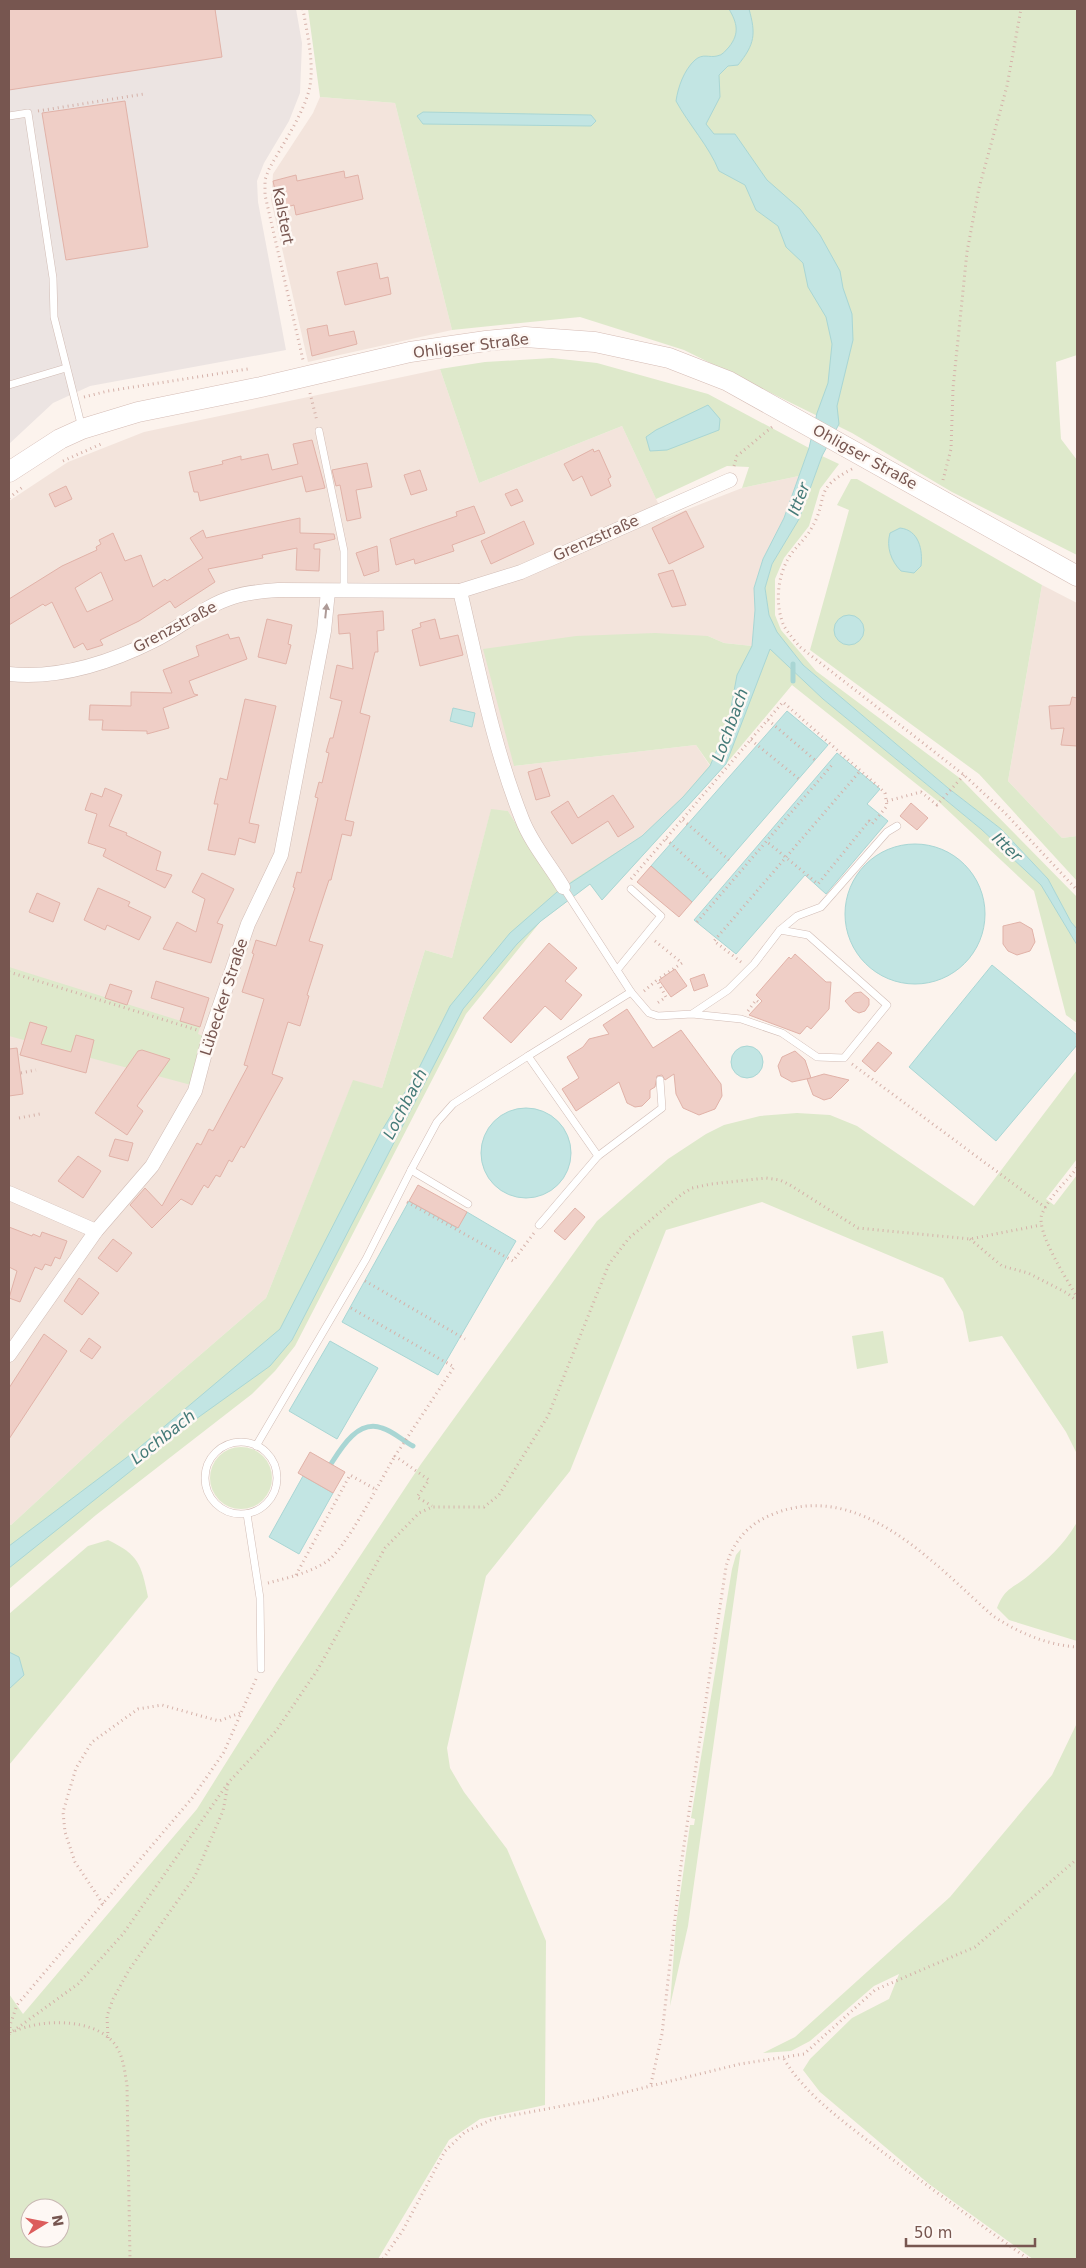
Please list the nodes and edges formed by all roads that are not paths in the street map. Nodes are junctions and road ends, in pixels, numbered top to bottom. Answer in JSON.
{"nodes":[{"id":1,"x":9,"y":116,"type":"edge"},
{"id":2,"x":66,"y":368,"type":"junction"},
{"id":3,"x":9,"y":385,"type":"edge"},
{"id":4,"x":82,"y":429,"type":"junction"},
{"id":5,"x":319,"y":431,"type":"road end"},
{"id":6,"x":9,"y":472,"type":"edge"},
{"id":7,"x":730,"y":480,"type":"road end"},
{"id":8,"x":1077,"y":576,"type":"edge"},
{"id":9,"x":328,"y":591,"type":"junction"},
{"id":10,"x":344,"y":591,"type":"junction"},
{"id":11,"x":460,"y":591,"type":"junction"},
{"id":12,"x":9,"y":674,"type":"edge"},
{"id":13,"x":897,"y":826,"type":"dead end"},
{"id":14,"x":631,"y":889,"type":"road end"},
{"id":15,"x":567,"y":893,"type":"joint"},
{"id":16,"x":780,"y":930,"type":"junction"},
{"id":17,"x":617,"y":970,"type":"junction"},
{"id":18,"x":633,"y":995,"type":"junction"},
{"id":19,"x":692,"y":1014,"type":"junction"},
{"id":20,"x":528,"y":1056,"type":"junction"},
{"id":21,"x":660,"y":1080,"type":"dead end"},
{"id":22,"x":598,"y":1156,"type":"junction"},
{"id":23,"x":411,"y":1170,"type":"junction"},
{"id":24,"x":9,"y":1192,"type":"edge"},
{"id":25,"x":468,"y":1204,"type":"dead end"},
{"id":26,"x":539,"y":1225,"type":"road end"},
{"id":27,"x":96,"y":1231,"type":"junction"},
{"id":28,"x":9,"y":1355,"type":"edge"},
{"id":29,"x":256,"y":1446,"type":"junction"},
{"id":30,"x":247,"y":1514,"type":"junction"},
{"id":31,"x":261,"y":1669,"type":"road end"}],
"edges":[{"from":1,"to":2,"type":"lane"},
{"from":2,"to":3,"type":"lane"},
{"from":2,"to":4,"type":"lane"},
{"from":4,"to":6,"type":"main road","name":"Ohligser Straße"},
{"from":4,"to":8,"type":"main road","name":"Ohligser Straße"},
{"from":5,"to":10,"type":"lane"},
{"from":7,"to":11,"type":"street","name":"Grenzstraße"},
{"from":9,"to":10,"type":"street","name":"Grenzstraße"},
{"from":9,"to":12,"type":"street","name":"Grenzstraße"},
{"from":27,"to":9,"type":"street","name":"Lübecker Straße","one_way":true},
{"from":10,"to":11,"type":"street","name":"Grenzstraße"},
{"from":11,"to":15,"type":"street"},
{"from":13,"to":16,"type":"lane"},
{"from":14,"to":17,"type":"lane"},
{"from":15,"to":17,"type":"lane"},
{"from":16,"to":19,"type":"lane"},
{"from":16,"to":19,"type":"lane"},
{"from":17,"to":18,"type":"lane"},
{"from":18,"to":19,"type":"lane"},
{"from":18,"to":20,"type":"lane"},
{"from":20,"to":22,"type":"lane"},
{"from":20,"to":23,"type":"lane"},
{"from":21,"to":22,"type":"lane"},
{"from":22,"to":26,"type":"lane"},
{"from":23,"to":25,"type":"lane"},
{"from":23,"to":29,"type":"lane"},
{"from":24,"to":27,"type":"street"},
{"from":27,"to":28,"type":"street","name":"Lübecker Straße"},
{"from":29,"to":30,"type":"lane"},
{"from":29,"to":30,"type":"lane"},
{"from":30,"to":31,"type":"lane"}]}
